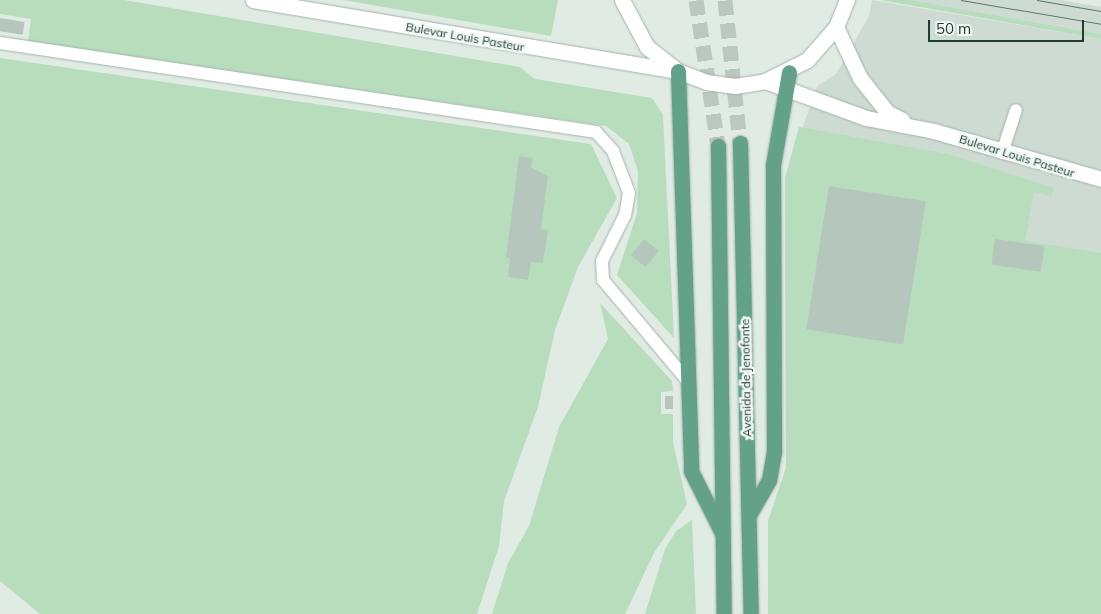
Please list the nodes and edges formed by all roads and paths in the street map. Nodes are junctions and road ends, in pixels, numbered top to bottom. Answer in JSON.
{"nodes":[{"id":1,"x":253,"y":0,"type":"edge"},
{"id":2,"x":622,"y":0,"type":"edge"},
{"id":3,"x":846,"y":0,"type":"edge"},
{"id":4,"x":836,"y":27,"type":"junction"},
{"id":5,"x":0,"y":43,"type":"edge"},
{"id":6,"x":678,"y":71,"type":"junction"},
{"id":7,"x":789,"y":72,"type":"junction"},
{"id":8,"x":765,"y":81,"type":"junction"},
{"id":9,"x":786,"y":91,"type":"junction"},
{"id":10,"x":1016,"y":110,"type":"dead end"},
{"id":11,"x":934,"y":132,"type":"junction"},
{"id":12,"x":740,"y":143,"type":"tunnel mouth"},
{"id":13,"x":718,"y":146,"type":"tunnel mouth"},
{"id":14,"x":1002,"y":153,"type":"junction"},
{"id":15,"x":1101,"y":180,"type":"edge"},
{"id":16,"x":686,"y":379,"type":"junction"},
{"id":17,"x":749,"y":515,"type":"junction"},
{"id":18,"x":722,"y":533,"type":"junction"},
{"id":19,"x":724,"y":614,"type":"edge"},
{"id":20,"x":751,"y":614,"type":"edge"}],
"edges":[{"from":1,"to":6,"type":"street","name":"Bulevar Louis Pasteur"},
{"from":2,"to":6,"type":"street"},
{"from":3,"to":4,"type":"street"},
{"from":4,"to":7,"type":"street"},
{"from":4,"to":11,"type":"street","name":"Bulevar Louis Pasteur"},
{"from":5,"to":16,"type":"lane"},
{"from":6,"to":8,"type":"street"},
{"from":6,"to":16,"type":"main road"},
{"from":7,"to":8,"type":"street"},
{"from":7,"to":9,"type":"main road"},
{"from":8,"to":9,"type":"street","name":"Bulevar Louis Pasteur"},
{"from":9,"to":11,"type":"street","name":"Bulevar Louis Pasteur"},
{"from":9,"to":17,"type":"main road"},
{"from":10,"to":14,"type":"lane"},
{"from":11,"to":14,"type":"street","name":"Bulevar Louis Pasteur"},
{"from":12,"to":17,"type":"main road","name":"Avenida de Jenofonte"},
{"from":13,"to":18,"type":"main road","name":"Avenida de Jenofonte"},
{"from":14,"to":15,"type":"street","name":"Bulevar Louis Pasteur"},
{"from":16,"to":18,"type":"main road"},
{"from":17,"to":20,"type":"main road","name":"Avenida de Jenofonte"},
{"from":18,"to":19,"type":"main road","name":"Avenida de Jenofonte"}]}
